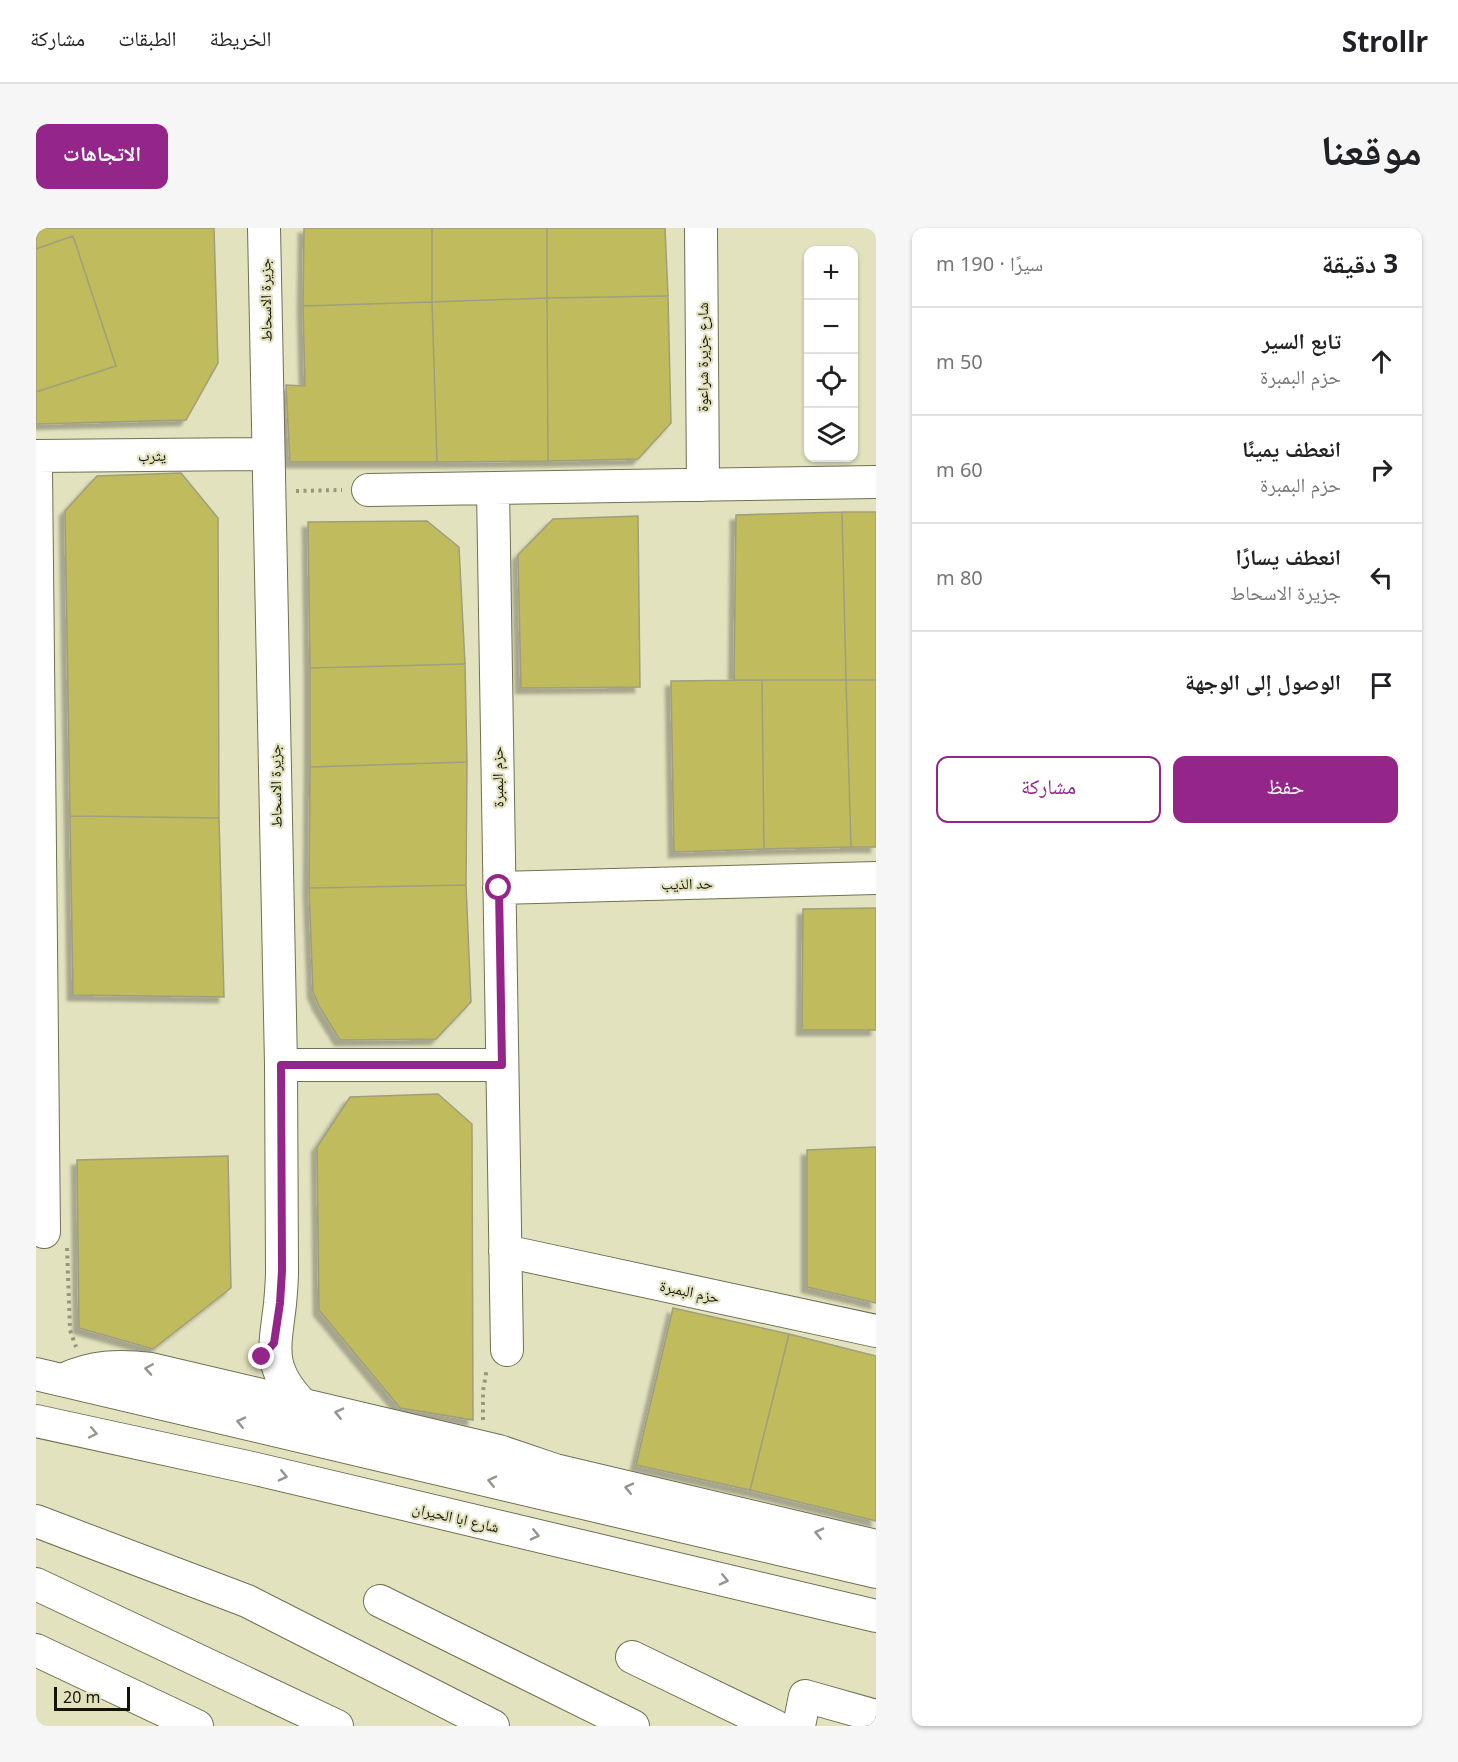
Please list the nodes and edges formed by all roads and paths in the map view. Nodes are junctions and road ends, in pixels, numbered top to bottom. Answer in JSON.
{"nodes":[{"id":1,"x":264,"y":228,"type":"edge"},
{"id":2,"x":701,"y":228,"type":"edge"},
{"id":3,"x":268,"y":454,"type":"junction"},
{"id":4,"x":36,"y":456,"type":"edge"},
{"id":5,"x":36,"y":470,"type":"edge"},
{"id":6,"x":876,"y":482,"type":"edge"},
{"id":7,"x":703,"y":485,"type":"junction"},
{"id":8,"x":493,"y":489,"type":"junction"},
{"id":9,"x":368,"y":490,"type":"joint"},
{"id":10,"x":268,"y":491,"type":"junction"},
{"id":11,"x":876,"y":878,"type":"edge"},
{"id":12,"x":499,"y":888,"type":"junction"},
{"id":13,"x":281,"y":1065,"type":"junction"},
{"id":14,"x":502,"y":1065,"type":"junction"},
{"id":15,"x":40,"y":1135,"type":"edge"},
{"id":16,"x":44,"y":1232,"type":"joint"},
{"id":17,"x":505,"y":1251,"type":"junction"},
{"id":18,"x":876,"y":1331,"type":"edge"},
{"id":19,"x":274,"y":1343,"type":"junction"},
{"id":20,"x":507,"y":1350,"type":"joint"},
{"id":21,"x":60,"y":1375,"type":"edge"},
{"id":22,"x":214,"y":1382,"type":"junction"},
{"id":23,"x":300,"y":1403,"type":"junction"},
{"id":24,"x":36,"y":1421,"type":"edge"},
{"id":25,"x":388,"y":1424,"type":"junction"},
{"id":26,"x":499,"y":1451,"type":"junction"},
{"id":27,"x":442,"y":1469,"type":"junction"},
{"id":28,"x":36,"y":1521,"type":"edge"},
{"id":29,"x":876,"y":1546,"type":"edge"},
{"id":30,"x":876,"y":1572,"type":"edge"},
{"id":31,"x":36,"y":1584,"type":"edge"},
{"id":32,"x":380,"y":1601,"type":"dead end"},
{"id":33,"x":876,"y":1616,"type":"edge"},
{"id":34,"x":36,"y":1650,"type":"edge"},
{"id":35,"x":632,"y":1657,"type":"dead end"},
{"id":36,"x":876,"y":1716,"type":"edge"},
{"id":37,"x":197,"y":1726,"type":"edge"},
{"id":38,"x":337,"y":1726,"type":"edge"},
{"id":39,"x":493,"y":1726,"type":"edge"},
{"id":40,"x":633,"y":1726,"type":"edge"},
{"id":41,"x":775,"y":1726,"type":"edge"},
{"id":42,"x":799,"y":1726,"type":"edge"}],
"edges":[{"from":1,"to":3,"type":"street","name":"جزيرة الاسحاط"},
{"from":2,"to":7,"type":"street","name":"شارع جزيرة شراعوة"},
{"from":3,"to":4,"type":"street","name":"يثرب"},
{"from":3,"to":10,"type":"street","name":"جزيرة الاسحاط"},
{"from":5,"to":15,"type":"street"},
{"from":6,"to":7,"type":"street"},
{"from":7,"to":8,"type":"street"},
{"from":8,"to":9,"type":"street"},
{"from":8,"to":12,"type":"street","name":"حزم البمبرة"},
{"from":9,"to":10,"type":"path"},
{"from":10,"to":13,"type":"street","name":"جزيرة الاسحاط"},
{"from":11,"to":12,"type":"street","name":"حد الذيب"},
{"from":12,"to":14,"type":"street","name":"حزم البمبرة"},
{"from":13,"to":14,"type":"street"},
{"from":13,"to":19,"type":"street","name":"جزيرة الاسحاط"},
{"from":14,"to":17,"type":"street","name":"حزم البمبرة"},
{"from":15,"to":16,"type":"street"},
{"from":16,"to":21,"type":"path"},
{"from":17,"to":18,"type":"street","name":"حزم البمبرة"},
{"from":17,"to":20,"type":"street","name":"حزم البمبرة"},
{"from":19,"to":22,"type":"street"},
{"from":19,"to":23,"type":"street","name":"جزيرة الاسحاط"},
{"from":20,"to":26,"type":"path"},
{"from":22,"to":21,"type":"street","one_way":true},
{"from":27,"to":21,"type":"street","one_way":true},
{"from":22,"to":23,"type":"street"},
{"from":25,"to":23,"type":"street","one_way":true},
{"from":24,"to":33,"type":"street","name":"شارع ابا الحيران","one_way":true},
{"from":25,"to":26,"type":"street"},
{"from":25,"to":27,"type":"street"},
{"from":29,"to":26,"type":"street","one_way":true},
{"from":30,"to":27,"type":"street","one_way":true},
{"from":28,"to":39,"type":"street"},
{"from":31,"to":38,"type":"street"},
{"from":32,"to":40,"type":"street"},
{"from":34,"to":37,"type":"street"},
{"from":35,"to":41,"type":"street"},
{"from":36,"to":42,"type":"street"}]}
